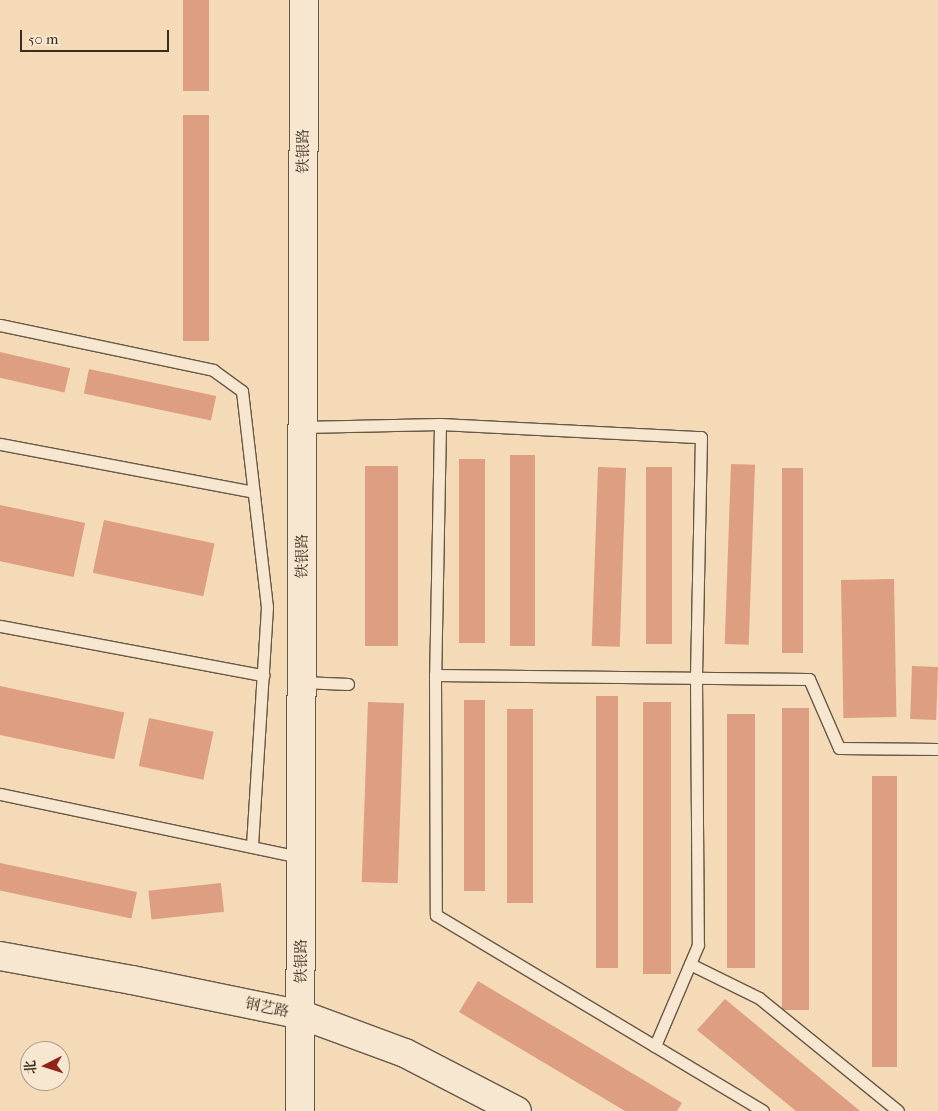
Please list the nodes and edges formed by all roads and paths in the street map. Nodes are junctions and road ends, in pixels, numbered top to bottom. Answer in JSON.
{"nodes":[{"id":1,"x":304,"y":0,"type":"edge"},
{"id":2,"x":0,"y":326,"type":"edge"},
{"id":3,"x":440,"y":424,"type":"junction"},
{"id":4,"x":303,"y":428,"type":"junction"},
{"id":5,"x":0,"y":444,"type":"edge"},
{"id":6,"x":254,"y":492,"type":"junction"},
{"id":7,"x":0,"y":626,"type":"edge"},
{"id":8,"x":263,"y":675,"type":"junction"},
{"id":9,"x":435,"y":675,"type":"junction"},
{"id":10,"x":696,"y":678,"type":"junction"},
{"id":11,"x":302,"y":682,"type":"junction"},
{"id":12,"x":348,"y":684,"type":"dead end"},
{"id":13,"x":938,"y":749,"type":"edge"},
{"id":14,"x":0,"y":794,"type":"edge"},
{"id":15,"x":252,"y":847,"type":"junction"},
{"id":16,"x":302,"y":857,"type":"junction"},
{"id":17,"x":0,"y":956,"type":"edge"},
{"id":18,"x":690,"y":964,"type":"junction"},
{"id":19,"x":302,"y":1015,"type":"junction"},
{"id":20,"x":655,"y":1046,"type":"junction"},
{"id":21,"x":300,"y":1111,"type":"edge"},
{"id":22,"x":517,"y":1111,"type":"edge"},
{"id":23,"x":763,"y":1111,"type":"edge"},
{"id":24,"x":898,"y":1111,"type":"edge"}],
"edges":[{"from":1,"to":4,"type":"main road","name":"铁银路"},
{"from":2,"to":6,"type":"lane"},
{"from":3,"to":4,"type":"lane"},
{"from":3,"to":9,"type":"lane"},
{"from":3,"to":10,"type":"lane"},
{"from":4,"to":11,"type":"main road","name":"铁银路"},
{"from":5,"to":6,"type":"lane"},
{"from":6,"to":8,"type":"lane"},
{"from":7,"to":8,"type":"lane"},
{"from":8,"to":15,"type":"lane"},
{"from":9,"to":10,"type":"lane"},
{"from":9,"to":20,"type":"lane"},
{"from":10,"to":13,"type":"lane"},
{"from":10,"to":18,"type":"lane"},
{"from":11,"to":12,"type":"lane"},
{"from":11,"to":16,"type":"main road","name":"铁银路"},
{"from":14,"to":15,"type":"lane"},
{"from":15,"to":16,"type":"lane"},
{"from":16,"to":19,"type":"main road","name":"铁银路"},
{"from":17,"to":19,"type":"main road","name":"钢艺路"},
{"from":18,"to":20,"type":"lane"},
{"from":18,"to":24,"type":"lane"},
{"from":19,"to":21,"type":"main road","name":"铁银路"},
{"from":19,"to":22,"type":"main road","name":"钢艺路"},
{"from":20,"to":23,"type":"lane"}]}
